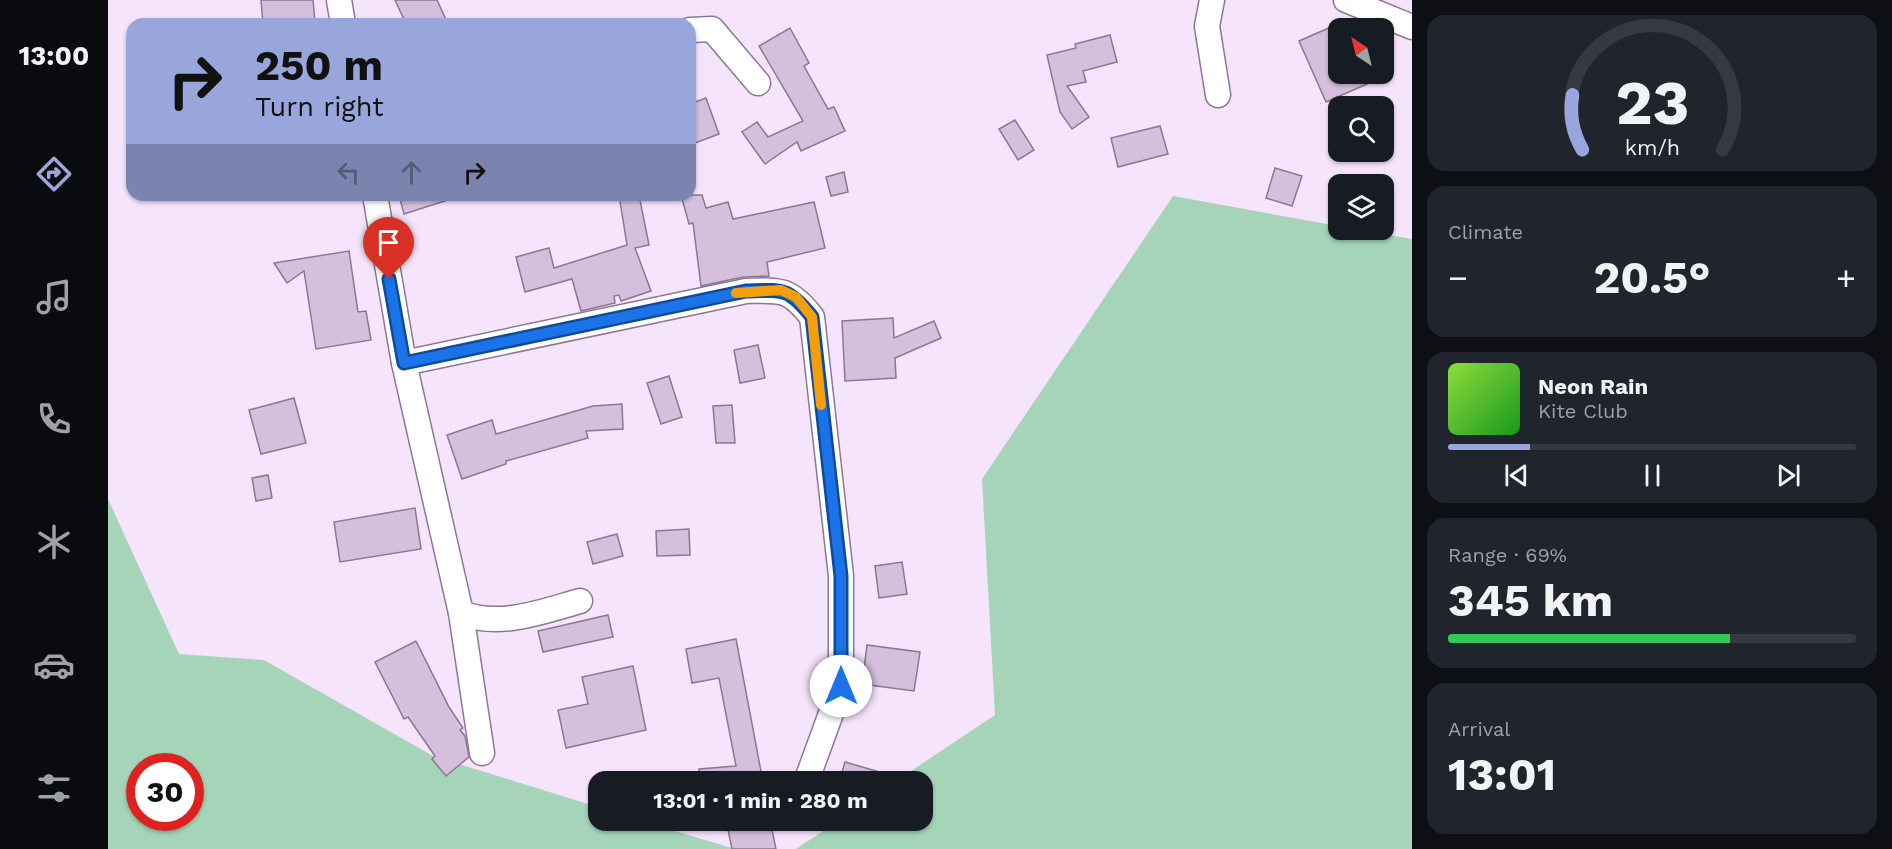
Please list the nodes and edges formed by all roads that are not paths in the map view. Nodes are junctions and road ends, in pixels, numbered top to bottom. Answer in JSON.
{"nodes":[{"id":1,"x":339,"y":0,"type":"edge"},
{"id":2,"x":1212,"y":0,"type":"edge"},
{"id":3,"x":1346,"y":0,"type":"edge"},
{"id":4,"x":342,"y":18,"type":"edge"},
{"id":5,"x":1412,"y":27,"type":"edge"},
{"id":6,"x":696,"y":30,"type":"edge"},
{"id":7,"x":758,"y":82,"type":"dead end"},
{"id":8,"x":1218,"y":95,"type":"dead end"},
{"id":9,"x":376,"y":201,"type":"edge"},
{"id":10,"x":404,"y":363,"type":"junction"},
{"id":11,"x":580,"y":602,"type":"dead end"},
{"id":12,"x":461,"y":613,"type":"junction"},
{"id":13,"x":482,"y":753,"type":"dead end"},
{"id":14,"x":810,"y":771,"type":"edge"}],
"edges":[{"from":1,"to":4,"type":"street"},
{"from":2,"to":8,"type":"street"},
{"from":3,"to":5,"type":"street"},
{"from":6,"to":7,"type":"street"},
{"from":9,"to":10,"type":"street"},
{"from":10,"to":12,"type":"street"},
{"from":10,"to":14,"type":"street"},
{"from":11,"to":12,"type":"street"},
{"from":12,"to":13,"type":"street"}]}
